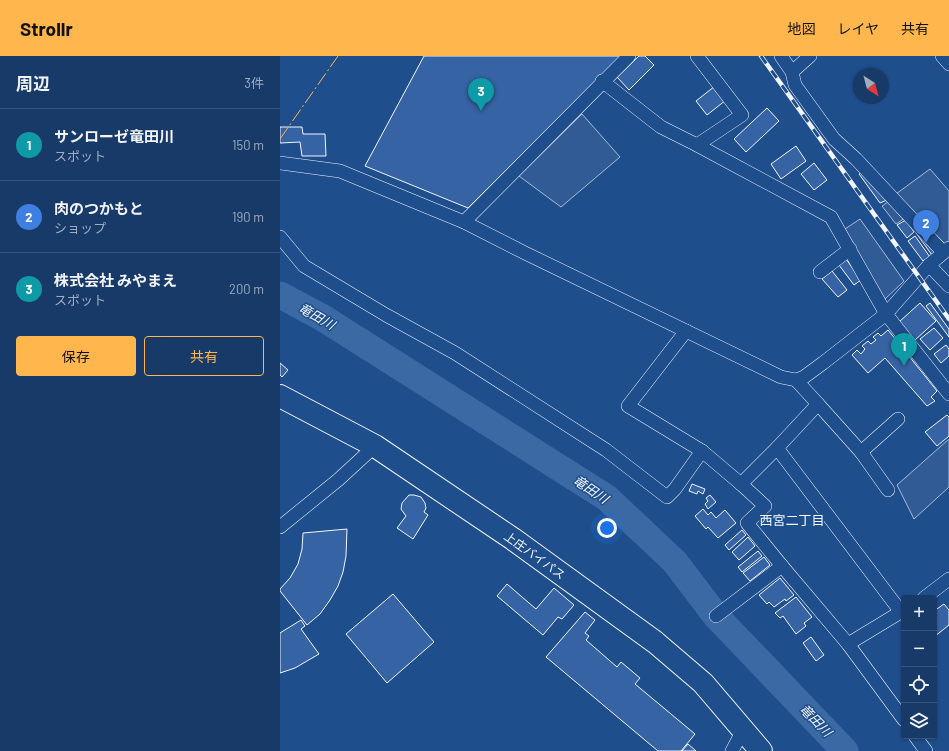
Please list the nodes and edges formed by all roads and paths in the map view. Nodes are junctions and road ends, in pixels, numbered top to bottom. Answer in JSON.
{"nodes":[{"id":1,"x":629,"y":56,"type":"edge"},
{"id":2,"x":697,"y":56,"type":"edge"},
{"id":3,"x":781,"y":56,"type":"edge"},
{"id":4,"x":810,"y":56,"type":"edge"},
{"id":5,"x":942,"y":56,"type":"edge"},
{"id":6,"x":949,"y":64,"type":"edge"},
{"id":7,"x":792,"y":72,"type":"junction"},
{"id":8,"x":602,"y":81,"type":"junction"},
{"id":9,"x":697,"y":145,"type":"junction"},
{"id":10,"x":280,"y":163,"type":"edge"},
{"id":11,"x":464,"y":222,"type":"junction"},
{"id":12,"x":280,"y":237,"type":"edge"},
{"id":13,"x":850,"y":249,"type":"junction"},
{"id":14,"x":946,"y":250,"type":"edge"},
{"id":15,"x":929,"y":264,"type":"junction"},
{"id":16,"x":820,"y":272,"type":"dead end"},
{"id":17,"x":949,"y":286,"type":"edge"},
{"id":18,"x":886,"y":314,"type":"junction"},
{"id":19,"x":686,"y":331,"type":"junction"},
{"id":20,"x":796,"y":380,"type":"junction"},
{"id":21,"x":949,"y":394,"type":"edge"},
{"id":22,"x":280,"y":396,"type":"edge"},
{"id":23,"x":818,"y":404,"type":"junction"},
{"id":24,"x":898,"y":419,"type":"dead end"},
{"id":25,"x":375,"y":446,"type":"junction"},
{"id":26,"x":777,"y":448,"type":"junction"},
{"id":27,"x":702,"y":451,"type":"junction"},
{"id":28,"x":861,"y":452,"type":"junction"},
{"id":29,"x":741,"y":484,"type":"junction"},
{"id":30,"x":888,"y":490,"type":"dead end"},
{"id":31,"x":280,"y":527,"type":"edge"},
{"id":32,"x":782,"y":566,"type":"junction"},
{"id":33,"x":949,"y":579,"type":"edge"},
{"id":34,"x":928,"y":595,"type":"edge"},
{"id":35,"x":901,"y":610,"type":"edge"},
{"id":36,"x":901,"y":612,"type":"edge"},
{"id":37,"x":716,"y":616,"type":"dead end"},
{"id":38,"x":848,"y":644,"type":"junction"},
{"id":39,"x":901,"y":716,"type":"edge"},
{"id":40,"x":743,"y":730,"type":"junction"},
{"id":41,"x":918,"y":739,"type":"edge"},
{"id":42,"x":732,"y":751,"type":"edge"},
{"id":43,"x":761,"y":751,"type":"edge"},
{"id":44,"x":926,"y":751,"type":"edge"}],
"edges":[{"from":1,"to":8,"type":"street"},
{"from":2,"to":9,"type":"street"},
{"from":3,"to":7,"type":"street"},
{"from":4,"to":7,"type":"street"},
{"from":5,"to":6,"type":"street"},
{"from":7,"to":14,"type":"street"},
{"from":8,"to":9,"type":"street"},
{"from":8,"to":11,"type":"street"},
{"from":9,"to":13,"type":"street"},
{"from":10,"to":11,"type":"street"},
{"from":11,"to":19,"type":"street"},
{"from":12,"to":27,"type":"street"},
{"from":13,"to":16,"type":"street"},
{"from":13,"to":18,"type":"street"},
{"from":14,"to":15,"type":"street"},
{"from":15,"to":17,"type":"street"},
{"from":15,"to":18,"type":"street"},
{"from":18,"to":20,"type":"street"},
{"from":18,"to":21,"type":"street"},
{"from":19,"to":20,"type":"street"},
{"from":19,"to":27,"type":"street"},
{"from":20,"to":23,"type":"street"},
{"from":22,"to":25,"type":"highway","name":"上庄バイパス"},
{"from":23,"to":26,"type":"street"},
{"from":23,"to":28,"type":"street"},
{"from":24,"to":28,"type":"street"},
{"from":25,"to":31,"type":"street"},
{"from":25,"to":40,"type":"highway","name":"上庄バイパス"},
{"from":26,"to":29,"type":"street"},
{"from":26,"to":35,"type":"street"},
{"from":27,"to":29,"type":"street"},
{"from":28,"to":30,"type":"street"},
{"from":29,"to":32,"type":"street"},
{"from":32,"to":37,"type":"street"},
{"from":32,"to":38,"type":"street"},
{"from":33,"to":34,"type":"street"},
{"from":36,"to":38,"type":"street"},
{"from":38,"to":39,"type":"street"},
{"from":40,"to":42,"type":"street"},
{"from":40,"to":43,"type":"highway","name":"上庄バイパス"},
{"from":41,"to":44,"type":"street"}]}
